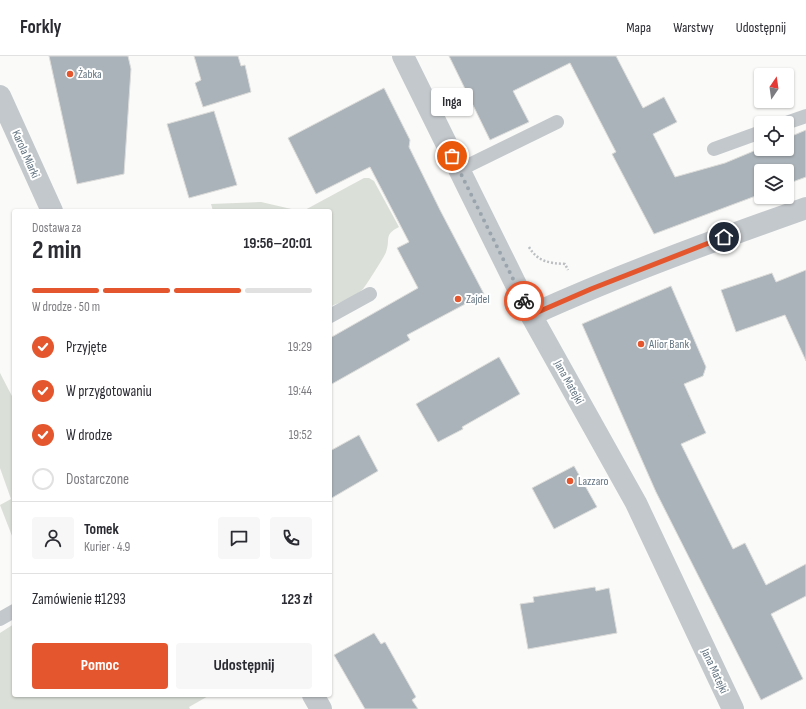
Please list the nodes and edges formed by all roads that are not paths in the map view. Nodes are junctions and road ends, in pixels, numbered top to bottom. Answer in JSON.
{"nodes":[{"id":1,"x":403,"y":56,"type":"edge"},
{"id":2,"x":0,"y":96,"type":"edge"},
{"id":3,"x":806,"y":116,"type":"edge"},
{"id":4,"x":794,"y":120,"type":"edge"},
{"id":5,"x":557,"y":122,"type":"dead end"},
{"id":6,"x":754,"y":135,"type":"edge"},
{"id":7,"x":714,"y":149,"type":"dead end"},
{"id":8,"x":459,"y":170,"type":"junction"},
{"id":9,"x":806,"y":208,"type":"edge"},
{"id":10,"x":51,"y":209,"type":"edge"},
{"id":11,"x":370,"y":294,"type":"dead end"},
{"id":12,"x":332,"y":315,"type":"edge"},
{"id":13,"x":531,"y":315,"type":"junction"},
{"id":14,"x":12,"y":612,"type":"edge"},
{"id":15,"x":0,"y":619,"type":"edge"},
{"id":16,"x":314,"y":697,"type":"edge"},
{"id":17,"x":321,"y":709,"type":"edge"},
{"id":18,"x":733,"y":709,"type":"edge"}],
"edges":[{"from":1,"to":8,"type":"street","name":"Jana Matejki"},
{"from":2,"to":10,"type":"street","name":"Karola Miarki"},
{"from":3,"to":4,"type":"lane"},
{"from":5,"to":8,"type":"lane"},
{"from":6,"to":7,"type":"lane"},
{"from":8,"to":13,"type":"street","name":"Jana Matejki"},
{"from":9,"to":13,"type":"street"},
{"from":11,"to":12,"type":"lane"},
{"from":13,"to":18,"type":"street","name":"Jana Matejki"},
{"from":14,"to":15,"type":"lane"},
{"from":16,"to":17,"type":"street"}]}
